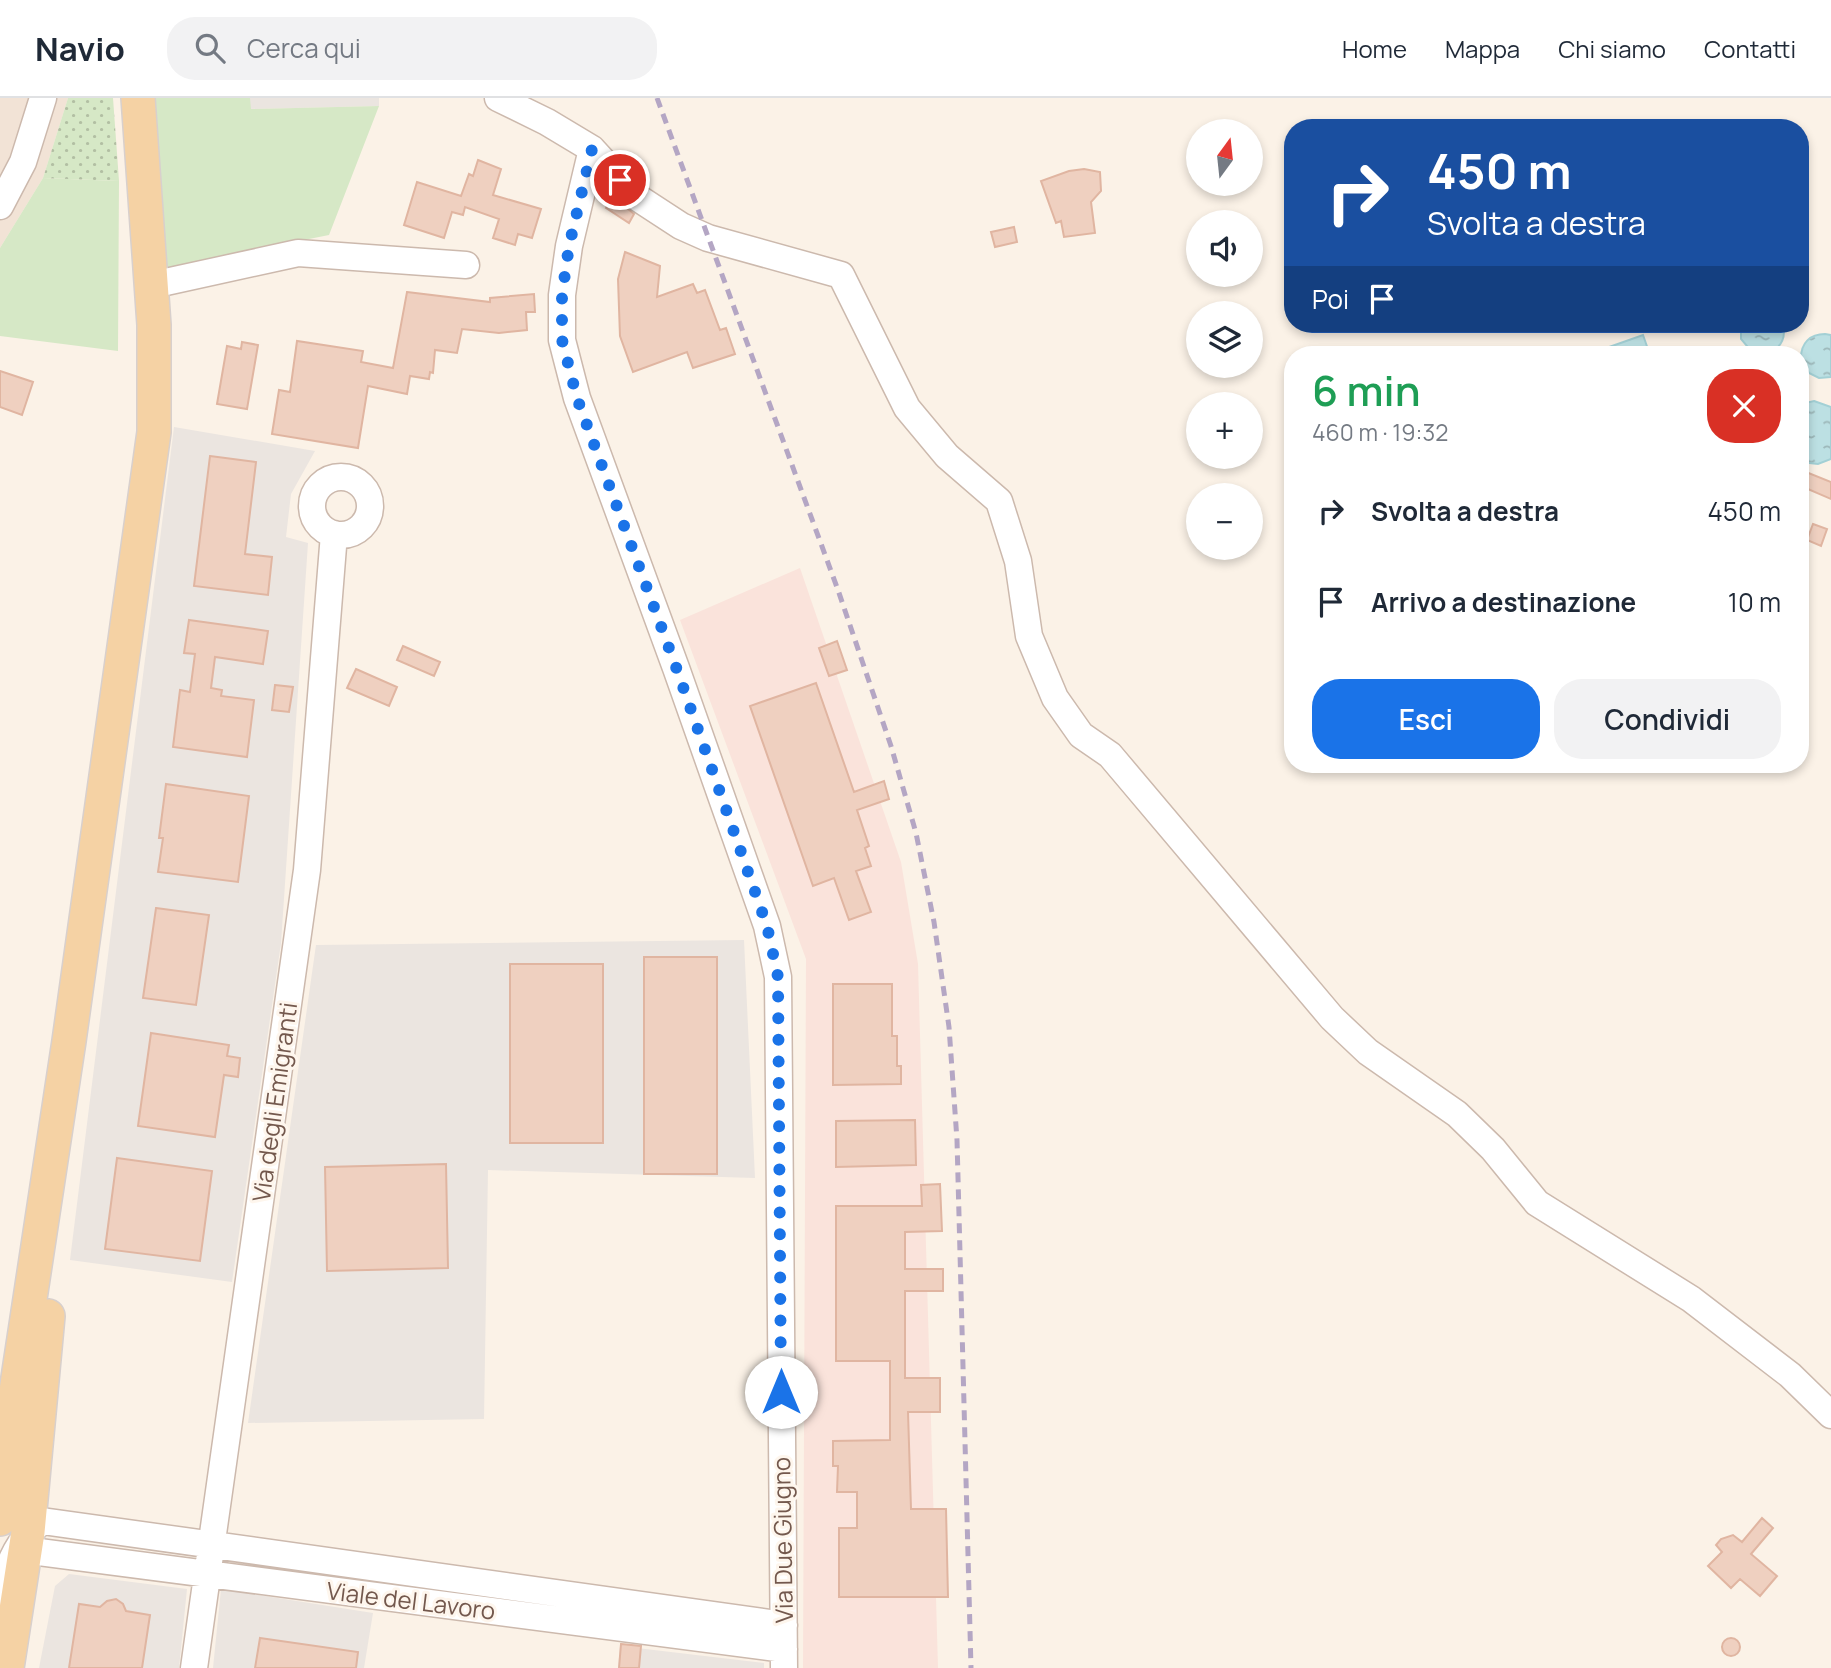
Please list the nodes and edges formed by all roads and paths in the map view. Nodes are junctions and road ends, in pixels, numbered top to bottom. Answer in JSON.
{"nodes":[{"id":1,"x":43,"y":98,"type":"edge"},
{"id":2,"x":138,"y":98,"type":"edge"},
{"id":3,"x":498,"y":98,"type":"edge"},
{"id":4,"x":592,"y":149,"type":"junction"},
{"id":5,"x":0,"y":206,"type":"edge"},
{"id":6,"x":467,"y":265,"type":"dead end"},
{"id":7,"x":152,"y":285,"type":"junction"},
{"id":8,"x":334,"y":534,"type":"dead end"},
{"id":9,"x":69,"y":1041,"type":"junction"},
{"id":10,"x":1831,"y":1415,"type":"edge"},
{"id":11,"x":27,"y":1531,"type":"edge"},
{"id":12,"x":212,"y":1545,"type":"junction"},
{"id":13,"x":209,"y":1574,"type":"junction"},
{"id":14,"x":0,"y":1604,"type":"edge"},
{"id":15,"x":784,"y":1647,"type":"edge"},
{"id":16,"x":8,"y":1668,"type":"edge"},
{"id":17,"x":194,"y":1668,"type":"edge"}],
"edges":[{"from":1,"to":5,"type":"street"},
{"from":2,"to":7,"type":"main road"},
{"from":3,"to":4,"type":"street"},
{"from":4,"to":10,"type":"street"},
{"from":4,"to":15,"type":"street","name":"Via Due Giugno"},
{"from":6,"to":7,"type":"street"},
{"from":7,"to":9,"type":"main road"},
{"from":8,"to":12,"type":"street","name":"Via degli Emigranti"},
{"from":9,"to":11,"type":"main road"},
{"from":9,"to":11,"type":"main road"},
{"from":11,"to":12,"type":"street"},
{"from":11,"to":13,"type":"street","name":"Viale del Lavoro"},
{"from":11,"to":14,"type":"street"},
{"from":11,"to":16,"type":"main road"},
{"from":12,"to":13,"type":"street","name":"Via degli Emigranti"},
{"from":12,"to":15,"type":"street"},
{"from":13,"to":15,"type":"street","name":"Viale del Lavoro"},
{"from":13,"to":17,"type":"street","name":"Via degli Emigranti"}]}
